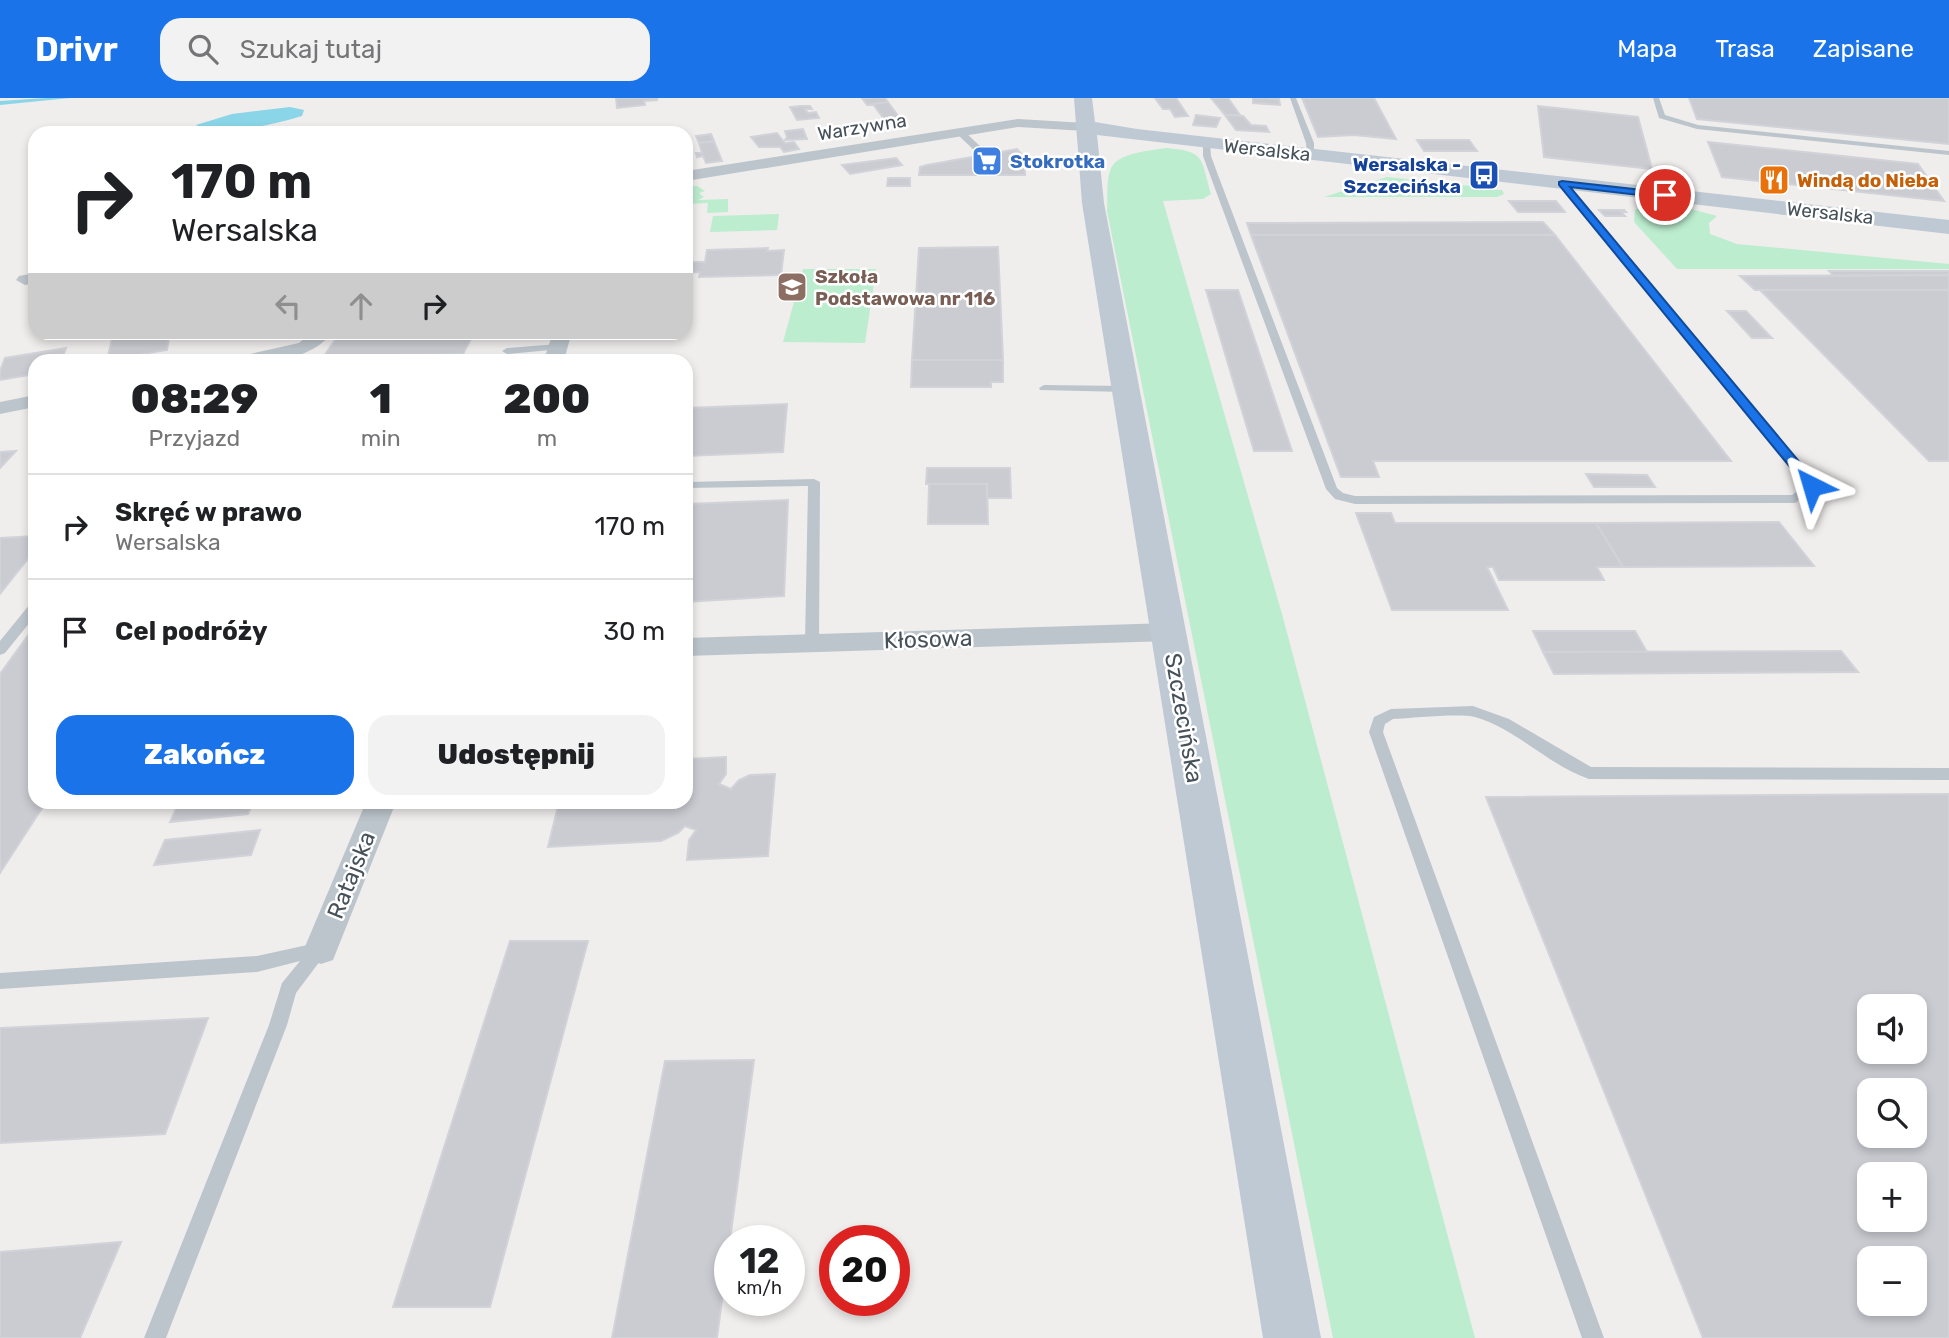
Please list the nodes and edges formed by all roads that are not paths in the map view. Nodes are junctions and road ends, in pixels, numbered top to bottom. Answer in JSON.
{"nodes":[{"id":1,"x":1083,"y":98,"type":"edge"},
{"id":2,"x":1293,"y":98,"type":"edge"},
{"id":3,"x":1656,"y":98,"type":"edge"},
{"id":4,"x":1086,"y":127,"type":"junction"},
{"id":5,"x":960,"y":132,"type":"junction"},
{"id":6,"x":1181,"y":141,"type":"junction"},
{"id":7,"x":1216,"y":144,"type":"junction"},
{"id":8,"x":979,"y":150,"type":"dead end"},
{"id":9,"x":1949,"y":153,"type":"edge"},
{"id":10,"x":1311,"y":155,"type":"junction"},
{"id":11,"x":1107,"y":160,"type":"junction"},
{"id":12,"x":693,"y":175,"type":"edge"},
{"id":13,"x":1562,"y":184,"type":"junction"},
{"id":14,"x":1949,"y":227,"type":"edge"},
{"id":15,"x":314,"y":340,"type":"edge"},
{"id":16,"x":558,"y":347,"type":"edge"},
{"id":17,"x":507,"y":351,"type":"dead end"},
{"id":18,"x":276,"y":354,"type":"edge"},
{"id":19,"x":1044,"y":388,"type":"dead end"},
{"id":20,"x":1126,"y":388,"type":"junction"},
{"id":21,"x":28,"y":402,"type":"edge"},
{"id":22,"x":0,"y":408,"type":"edge"},
{"id":23,"x":693,"y":485,"type":"edge"},
{"id":24,"x":28,"y":616,"type":"edge"},
{"id":25,"x":1170,"y":632,"type":"junction"},
{"id":26,"x":812,"y":643,"type":"junction"},
{"id":27,"x":693,"y":647,"type":"edge"},
{"id":28,"x":0,"y":650,"type":"edge"},
{"id":29,"x":1949,"y":774,"type":"edge"},
{"id":30,"x":378,"y":809,"type":"edge"},
{"id":31,"x":321,"y":949,"type":"junction"},
{"id":32,"x":0,"y":981,"type":"edge"},
{"id":33,"x":155,"y":1338,"type":"edge"},
{"id":34,"x":1292,"y":1338,"type":"edge"},
{"id":35,"x":1593,"y":1338,"type":"edge"}],
"edges":[{"from":1,"to":4,"type":"main road","name":"Szczecińska"},
{"from":2,"to":10,"type":"lane"},
{"from":3,"to":9,"type":"lane"},
{"from":4,"to":5,"type":"street","name":"Warzywna"},
{"from":4,"to":6,"type":"main road","name":"Wersalska"},
{"from":4,"to":11,"type":"main road","name":"Szczecińska"},
{"from":5,"to":8,"type":"lane"},
{"from":5,"to":12,"type":"street","name":"Warzywna"},
{"from":6,"to":7,"type":"main road","name":"Wersalska"},
{"from":6,"to":11,"type":"main road"},
{"from":7,"to":10,"type":"main road","name":"Wersalska"},
{"from":7,"to":13,"type":"lane"},
{"from":10,"to":13,"type":"main road","name":"Wersalska"},
{"from":11,"to":20,"type":"main road","name":"Szczecińska"},
{"from":13,"to":14,"type":"main road","name":"Wersalska"},
{"from":15,"to":18,"type":"street"},
{"from":16,"to":17,"type":"lane"},
{"from":19,"to":20,"type":"lane"},
{"from":20,"to":25,"type":"main road","name":"Szczecińska"},
{"from":21,"to":22,"type":"street"},
{"from":23,"to":26,"type":"lane"},
{"from":24,"to":28,"type":"lane"},
{"from":25,"to":26,"type":"street","name":"Kłosowa"},
{"from":25,"to":34,"type":"main road","name":"Szczecińska"},
{"from":26,"to":27,"type":"street","name":"Kłosowa"},
{"from":29,"to":35,"type":"lane"},
{"from":30,"to":31,"type":"street","name":"Ratajska"},
{"from":31,"to":32,"type":"lane"},
{"from":31,"to":33,"type":"lane"}]}
